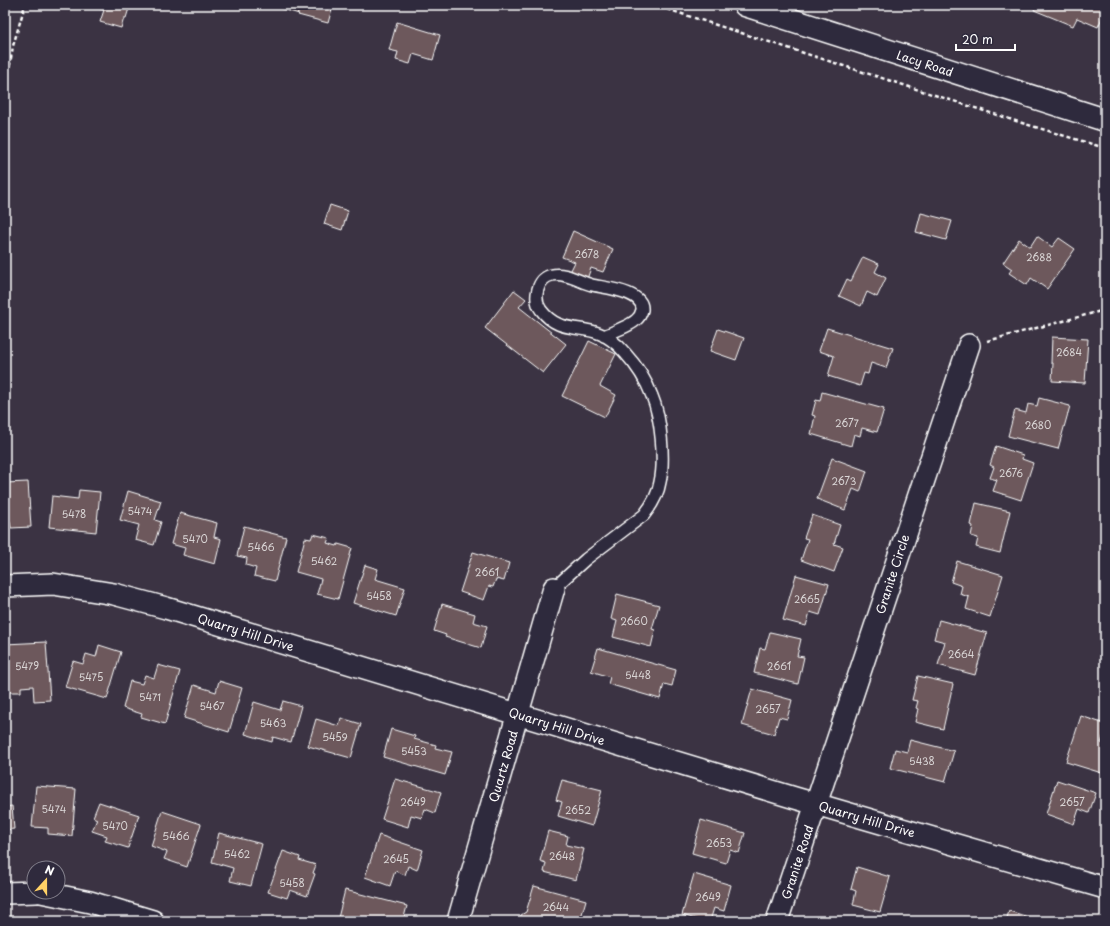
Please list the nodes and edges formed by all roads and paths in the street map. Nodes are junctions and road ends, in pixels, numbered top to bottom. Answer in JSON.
{"nodes":[{"id":1,"x":25,"y":5,"type":"edge"},
{"id":2,"x":654,"y":5,"type":"edge"},
{"id":3,"x":745,"y":5,"type":"edge"},
{"id":4,"x":5,"y":94,"type":"edge"},
{"id":5,"x":1105,"y":120,"type":"edge"},
{"id":6,"x":1105,"y":148,"type":"edge"},
{"id":7,"x":1105,"y":310,"type":"edge"},
{"id":8,"x":604,"y":336,"type":"junction"},
{"id":9,"x":969,"y":345,"type":"joint"},
{"id":10,"x":5,"y":586,"type":"edge"},
{"id":11,"x":554,"y":588,"type":"joint"},
{"id":12,"x":518,"y":714,"type":"junction"},
{"id":13,"x":816,"y":804,"type":"junction"},
{"id":14,"x":1105,"y":888,"type":"edge"},
{"id":15,"x":26,"y":892,"type":"edge"},
{"id":16,"x":5,"y":893,"type":"edge"},
{"id":17,"x":66,"y":897,"type":"edge"},
{"id":18,"x":154,"y":921,"type":"edge"},
{"id":19,"x":458,"y":921,"type":"edge"},
{"id":20,"x":777,"y":921,"type":"edge"}],
"edges":[{"from":1,"to":4,"type":"path"},
{"from":2,"to":6,"type":"path"},
{"from":3,"to":5,"type":"main road","name":"Lacy Road"},
{"from":7,"to":9,"type":"path"},
{"from":8,"to":8,"type":"lane"},
{"from":8,"to":11,"type":"lane"},
{"from":9,"to":13,"type":"street","name":"Granite Circle"},
{"from":10,"to":12,"type":"street","name":"Quarry Hill Drive"},
{"from":11,"to":12,"type":"street","name":"Quartz Road"},
{"from":12,"to":13,"type":"street","name":"Quarry Hill Drive"},
{"from":12,"to":19,"type":"street","name":"Quartz Road"},
{"from":13,"to":14,"type":"street","name":"Quarry Hill Drive"},
{"from":13,"to":20,"type":"street","name":"Granite Road"},
{"from":15,"to":16,"type":"street"},
{"from":17,"to":18,"type":"street"}]}
